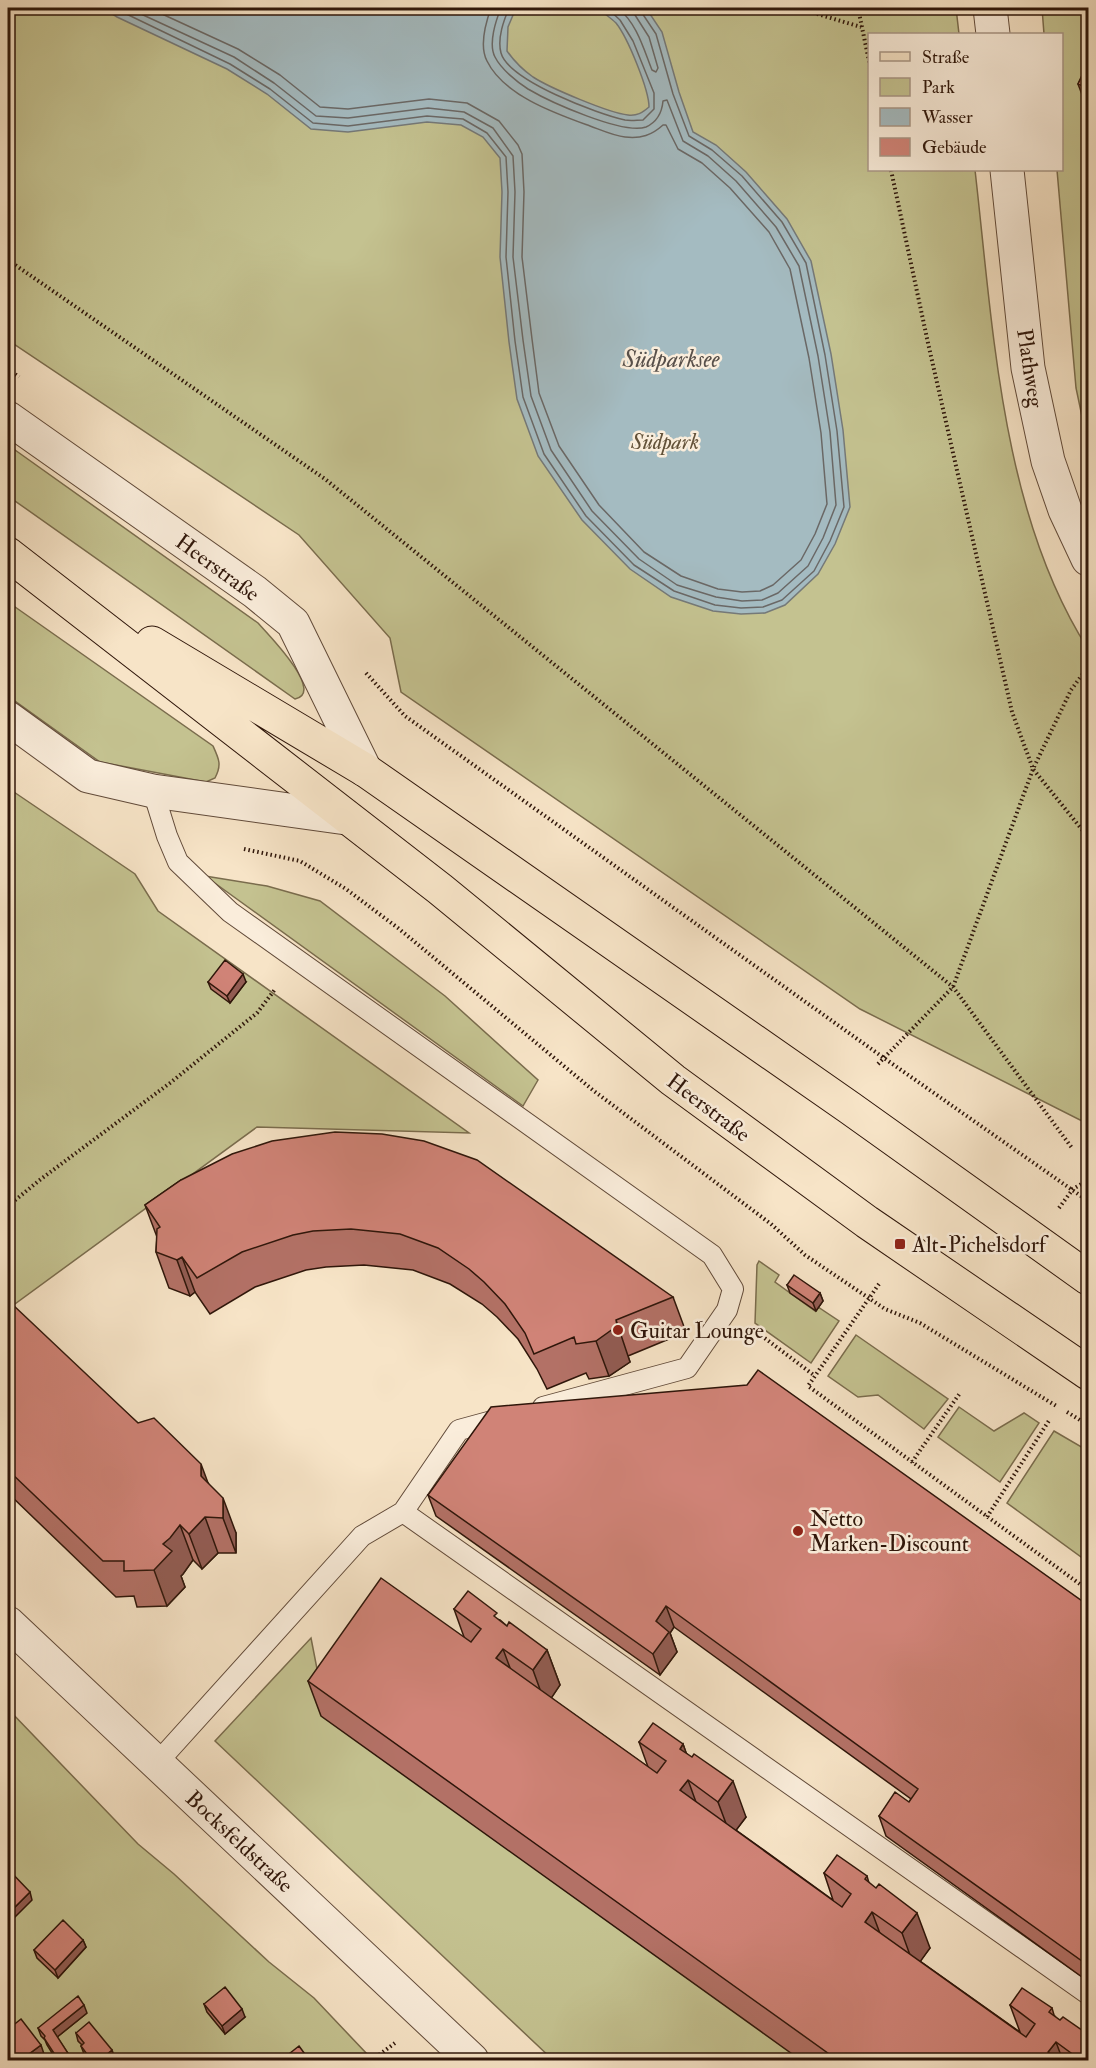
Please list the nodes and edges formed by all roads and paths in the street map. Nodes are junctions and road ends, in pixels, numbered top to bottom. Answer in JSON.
{"nodes":[{"id":1,"x":805,"y":8,"type":"edge"},
{"id":2,"x":858,"y":8,"type":"edge"},
{"id":3,"x":990,"y":8,"type":"edge"},
{"id":4,"x":861,"y":27,"type":"junction"},
{"id":5,"x":993,"y":33,"type":"edge"},
{"id":6,"x":868,"y":57,"type":"edge"},
{"id":7,"x":891,"y":171,"type":"edge"},
{"id":8,"x":1007,"y":171,"type":"edge"},
{"id":9,"x":8,"y":260,"type":"edge"},
{"id":10,"x":8,"y":418,"type":"edge"},
{"id":11,"x":1089,"y":559,"type":"edge"},
{"id":12,"x":20,"y":563,"type":"edge"},
{"id":13,"x":1089,"y":666,"type":"edge"},
{"id":14,"x":386,"y":698,"type":"dead end"},
{"id":15,"x":8,"y":718,"type":"edge"},
{"id":16,"x":1033,"y":769,"type":"junction"},
{"id":17,"x":365,"y":770,"type":"junction"},
{"id":18,"x":153,"y":791,"type":"junction"},
{"id":19,"x":346,"y":818,"type":"junction"},
{"id":20,"x":1089,"y":837,"type":"edge"},
{"id":21,"x":300,"y":861,"type":"dead end"},
{"id":22,"x":296,"y":960,"type":"junction"},
{"id":23,"x":953,"y":987,"type":"junction"},
{"id":24,"x":884,"y":1058,"type":"junction"},
{"id":25,"x":878,"y":1064,"type":"dead end"},
{"id":26,"x":1072,"y":1148,"type":"dead end"},
{"id":27,"x":1089,"y":1201,"type":"edge"},
{"id":28,"x":8,"y":1206,"type":"edge"},
{"id":29,"x":1089,"y":1278,"type":"edge"},
{"id":30,"x":879,"y":1284,"type":"dead end"},
{"id":31,"x":869,"y":1299,"type":"junction"},
{"id":32,"x":728,"y":1310,"type":"junction"},
{"id":33,"x":1089,"y":1373,"type":"edge"},
{"id":34,"x":815,"y":1376,"type":"junction"},
{"id":35,"x":960,"y":1393,"type":"dead end"},
{"id":36,"x":1050,"y":1419,"type":"dead end"},
{"id":37,"x":1089,"y":1425,"type":"edge"},
{"id":38,"x":912,"y":1462,"type":"junction"},
{"id":39,"x":403,"y":1512,"type":"junction"},
{"id":40,"x":987,"y":1517,"type":"junction"},
{"id":41,"x":1089,"y":1590,"type":"edge"},
{"id":42,"x":8,"y":1623,"type":"edge"},
{"id":43,"x":157,"y":1763,"type":"junction"},
{"id":44,"x":1089,"y":1994,"type":"edge"},
{"id":45,"x":472,"y":2061,"type":"edge"}],
"edges":[{"from":1,"to":4,"type":"path"},
{"from":2,"to":4,"type":"path"},
{"from":3,"to":5,"type":"street"},
{"from":4,"to":6,"type":"path"},
{"from":7,"to":16,"type":"path"},
{"from":8,"to":11,"type":"street","name":"Plathweg"},
{"from":9,"to":23,"type":"path"},
{"from":10,"to":17,"type":"street","name":"Heerstraße"},
{"from":12,"to":17,"type":"main road","name":"Heerstraße"},
{"from":12,"to":19,"type":"main road","name":"Heerstraße"},
{"from":13,"to":16,"type":"path"},
{"from":14,"to":24,"type":"path"},
{"from":15,"to":18,"type":"street","name":"Heerstraße"},
{"from":16,"to":20,"type":"path"},
{"from":16,"to":23,"type":"path"},
{"from":17,"to":29,"type":"main road","name":"Heerstraße"},
{"from":18,"to":19,"type":"street","name":"Heerstraße"},
{"from":18,"to":22,"type":"lane"},
{"from":19,"to":33,"type":"main road","name":"Heerstraße"},
{"from":21,"to":31,"type":"path"},
{"from":22,"to":28,"type":"path"},
{"from":22,"to":32,"type":"lane"},
{"from":23,"to":24,"type":"path"},
{"from":23,"to":26,"type":"path"},
{"from":24,"to":25,"type":"path"},
{"from":24,"to":27,"type":"path"},
{"from":30,"to":31,"type":"path"},
{"from":31,"to":34,"type":"path"},
{"from":31,"to":37,"type":"path"},
{"from":32,"to":34,"type":"path"},
{"from":32,"to":39,"type":"lane"},
{"from":34,"to":38,"type":"path"},
{"from":35,"to":38,"type":"path"},
{"from":36,"to":40,"type":"path"},
{"from":38,"to":40,"type":"path"},
{"from":39,"to":43,"type":"lane"},
{"from":39,"to":44,"type":"lane"},
{"from":40,"to":41,"type":"path"},
{"from":42,"to":43,"type":"street","name":"Bocksfeldstraße"},
{"from":43,"to":45,"type":"street","name":"Bocksfeldstraße"}]}
